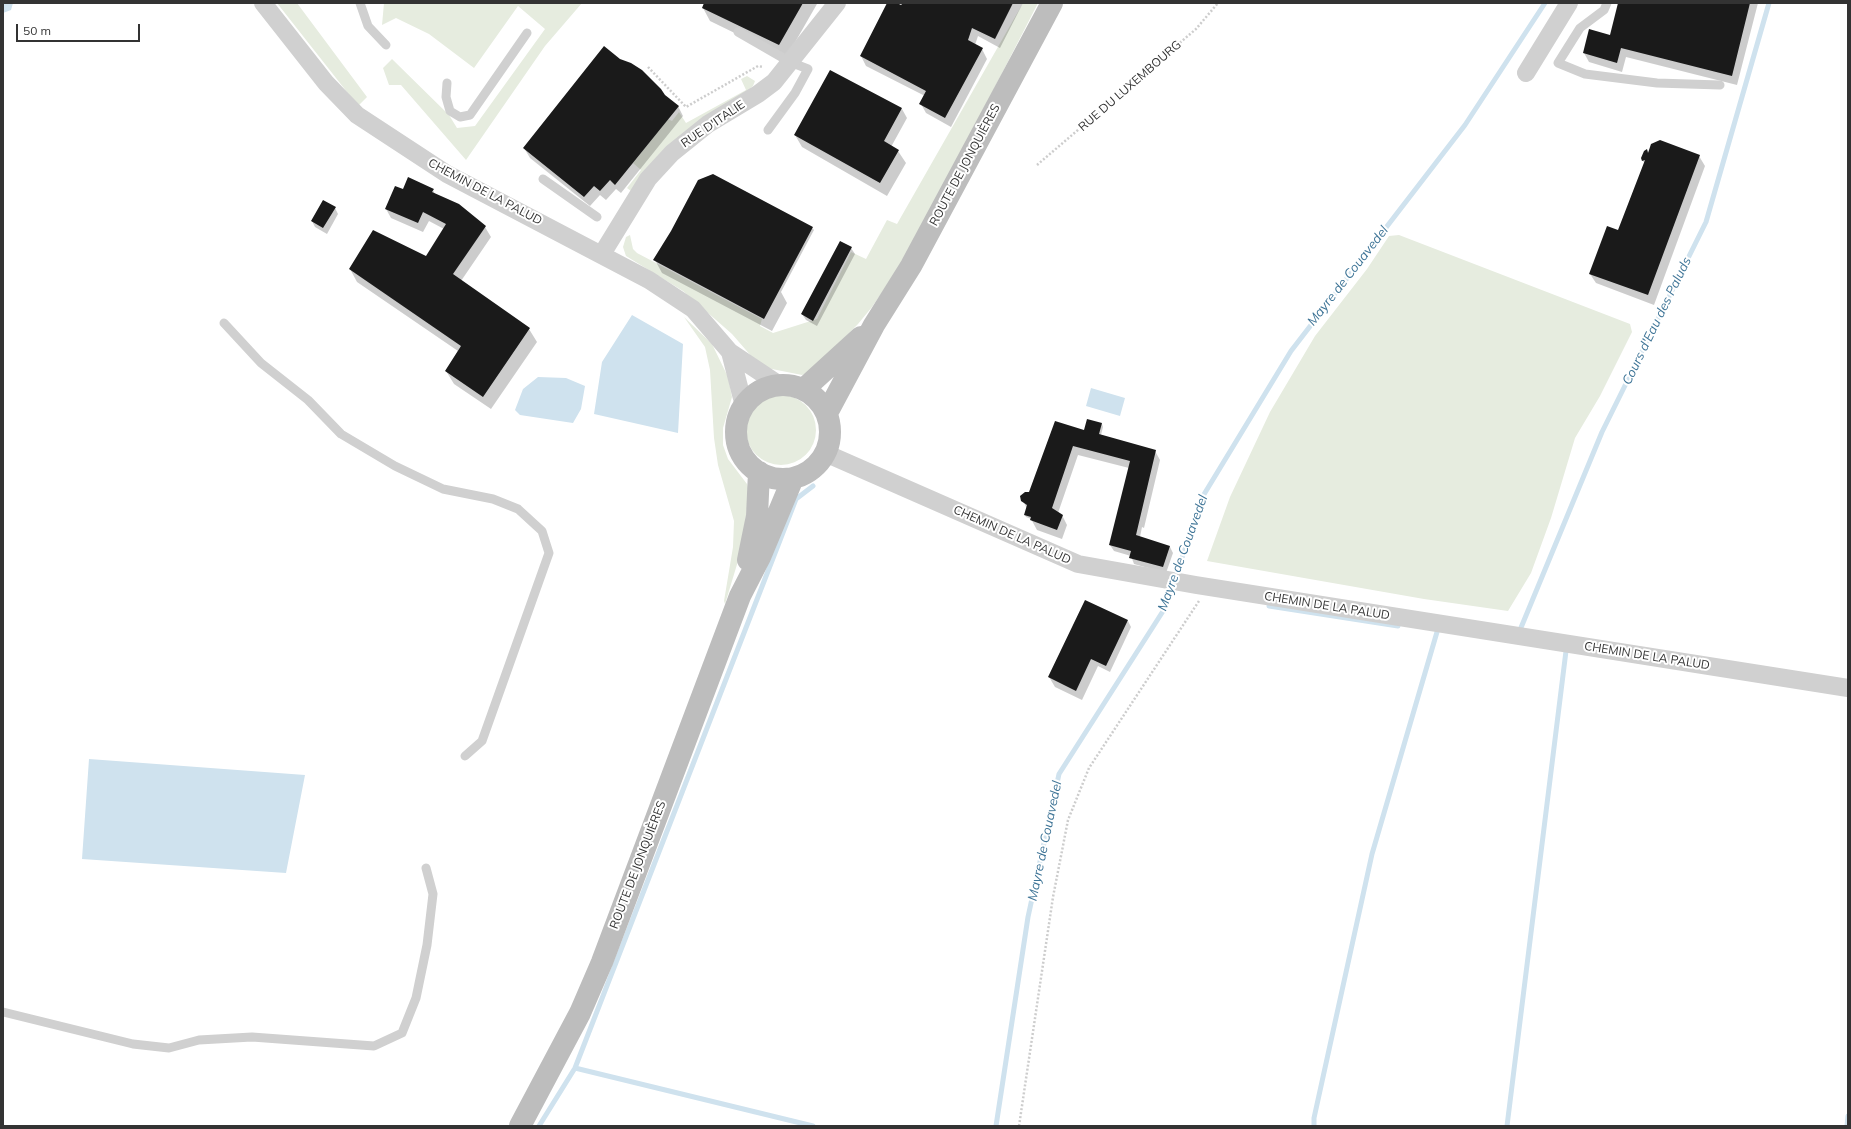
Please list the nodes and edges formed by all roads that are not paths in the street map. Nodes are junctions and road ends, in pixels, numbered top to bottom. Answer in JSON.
{"nodes":[{"id":1,"x":263,"y":3,"type":"edge"},
{"id":2,"x":360,"y":3,"type":"edge"},
{"id":3,"x":837,"y":3,"type":"edge"},
{"id":4,"x":1052,"y":3,"type":"edge"},
{"id":5,"x":1569,"y":3,"type":"edge"},
{"id":6,"x":1607,"y":3,"type":"edge"},
{"id":7,"x":738,"y":32,"type":"dead end"},
{"id":8,"x":527,"y":33,"type":"dead end"},
{"id":9,"x":386,"y":45,"type":"dead end"},
{"id":10,"x":786,"y":67,"type":"junction"},
{"id":11,"x":1526,"y":73,"type":"dead end"},
{"id":12,"x":447,"y":83,"type":"dead end"},
{"id":13,"x":1720,"y":85,"type":"dead end"},
{"id":14,"x":768,"y":130,"type":"dead end"},
{"id":15,"x":543,"y":179,"type":"dead end"},
{"id":16,"x":596,"y":217,"type":"dead end"},
{"id":17,"x":602,"y":254,"type":"junction"},
{"id":18,"x":224,"y":323,"type":"dead end"},
{"id":19,"x":874,"y":325,"type":"junction"},
{"id":20,"x":730,"y":352,"type":"junction"},
{"id":21,"x":778,"y":384,"type":"junction"},
{"id":22,"x":804,"y":389,"type":"junction"},
{"id":23,"x":744,"y":406,"type":"junction"},
{"id":24,"x":827,"y":413,"type":"junction"},
{"id":25,"x":825,"y":453,"type":"junction"},
{"id":26,"x":759,"y":472,"type":"junction"},
{"id":27,"x":793,"y":478,"type":"junction"},
{"id":28,"x":740,"y":596,"type":"junction"},
{"id":29,"x":1848,"y":688,"type":"edge"},
{"id":30,"x":465,"y":756,"type":"dead end"},
{"id":31,"x":426,"y":868,"type":"dead end"},
{"id":32,"x":3,"y":1012,"type":"edge"},
{"id":33,"x":520,"y":1126,"type":"edge"}],
"edges":[{"from":1,"to":17,"type":"street","name":"CHEMIN DE LA PALUD"},
{"from":2,"to":9,"type":"lane"},
{"from":3,"to":10,"type":"street","name":"RUE D'ITALIE"},
{"from":4,"to":19,"type":"main road","name":"ROUTE DE JONQUIÈRES"},
{"from":5,"to":11,"type":"street"},
{"from":6,"to":13,"type":"lane"},
{"from":7,"to":10,"type":"lane"},
{"from":8,"to":12,"type":"lane"},
{"from":10,"to":14,"type":"lane"},
{"from":10,"to":17,"type":"street","name":"RUE D'ITALIE"},
{"from":15,"to":16,"type":"lane"},
{"from":17,"to":20,"type":"street","name":"CHEMIN DE LA PALUD"},
{"from":18,"to":30,"type":"lane"},
{"from":19,"to":22,"type":"main road","name":"ROUTE DE JONQUIÈRES"},
{"from":19,"to":24,"type":"main road","name":"ROUTE DE JONQUIÈRES"},
{"from":20,"to":21,"type":"street","name":"CHEMIN DE LA PALUD"},
{"from":20,"to":23,"type":"street","name":"CHEMIN DE LA PALUD"},
{"from":21,"to":22,"type":"main road"},
{"from":21,"to":23,"type":"main road"},
{"from":22,"to":24,"type":"main road"},
{"from":23,"to":26,"type":"main road"},
{"from":24,"to":25,"type":"main road"},
{"from":25,"to":27,"type":"main road"},
{"from":25,"to":29,"type":"street","name":"CHEMIN DE LA PALUD"},
{"from":26,"to":27,"type":"main road"},
{"from":26,"to":28,"type":"main road","name":"ROUTE DE JONQUIÈRES"},
{"from":27,"to":28,"type":"main road","name":"ROUTE DE JONQUIÈRES"},
{"from":28,"to":33,"type":"main road","name":"ROUTE DE JONQUIÈRES"},
{"from":31,"to":32,"type":"lane"}]}
